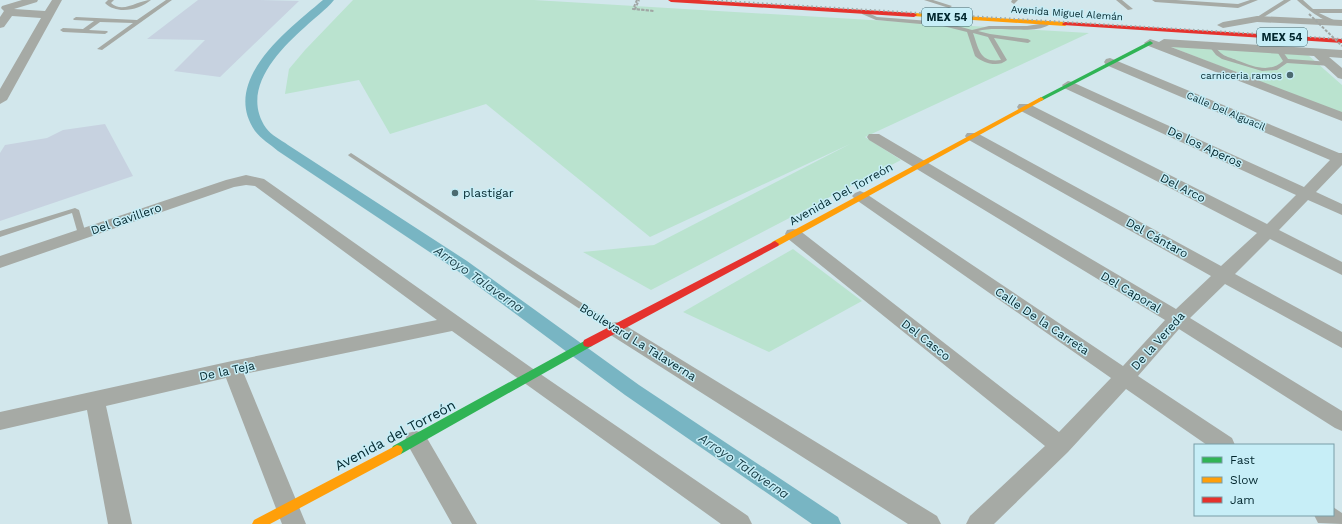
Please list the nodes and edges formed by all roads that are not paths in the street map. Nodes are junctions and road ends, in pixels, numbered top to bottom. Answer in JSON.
{"nodes":[{"id":1,"x":33,"y":0,"type":"edge"},
{"id":2,"x":58,"y":0,"type":"edge"},
{"id":3,"x":111,"y":0,"type":"edge"},
{"id":4,"x":148,"y":0,"type":"edge"},
{"id":5,"x":169,"y":0,"type":"edge"},
{"id":6,"x":671,"y":0,"type":"edge"},
{"id":7,"x":799,"y":0,"type":"edge"},
{"id":8,"x":838,"y":0,"type":"edge"},
{"id":9,"x":926,"y":0,"type":"edge"},
{"id":10,"x":1120,"y":0,"type":"edge"},
{"id":11,"x":1156,"y":0,"type":"edge"},
{"id":12,"x":1255,"y":0,"type":"edge"},
{"id":13,"x":1288,"y":0,"type":"edge"},
{"id":14,"x":1300,"y":0,"type":"edge"},
{"id":15,"x":850,"y":4,"type":"junction"},
{"id":16,"x":952,"y":6,"type":"junction"},
{"id":17,"x":1130,"y":9,"type":"dead end"},
{"id":18,"x":5,"y":10,"type":"edge"},
{"id":19,"x":858,"y":11,"type":"junction"},
{"id":20,"x":1342,"y":11,"type":"edge"},
{"id":21,"x":1310,"y":13,"type":"junction"},
{"id":22,"x":49,"y":15,"type":"junction"},
{"id":23,"x":76,"y":19,"type":"dead end"},
{"id":24,"x":99,"y":20,"type":"junction"},
{"id":25,"x":1256,"y":20,"type":"junction"},
{"id":26,"x":137,"y":22,"type":"junction"},
{"id":27,"x":1051,"y":23,"type":"junction"},
{"id":28,"x":0,"y":25,"type":"edge"},
{"id":29,"x":1223,"y":26,"type":"junction"},
{"id":30,"x":1340,"y":26,"type":"edge"},
{"id":31,"x":1124,"y":28,"type":"junction"},
{"id":32,"x":63,"y":30,"type":"dead end"},
{"id":33,"x":84,"y":31,"type":"junction"},
{"id":34,"x":104,"y":32,"type":"dead end"},
{"id":35,"x":970,"y":32,"type":"junction"},
{"id":36,"x":990,"y":36,"type":"junction"},
{"id":37,"x":1342,"y":40,"type":"edge"},
{"id":38,"x":1028,"y":41,"type":"dead end"},
{"id":39,"x":1150,"y":43,"type":"junction"},
{"id":40,"x":1212,"y":46,"type":"junction"},
{"id":41,"x":1256,"y":48,"type":"junction"},
{"id":42,"x":100,"y":49,"type":"dead end"},
{"id":43,"x":1279,"y":50,"type":"junction"},
{"id":44,"x":1318,"y":52,"type":"junction"},
{"id":45,"x":1342,"y":54,"type":"edge"},
{"id":46,"x":1286,"y":61,"type":"junction"},
{"id":47,"x":1110,"y":62,"type":"junction"},
{"id":48,"x":1331,"y":64,"type":"junction"},
{"id":49,"x":1342,"y":75,"type":"edge"},
{"id":50,"x":1068,"y":85,"type":"junction"},
{"id":51,"x":0,"y":100,"type":"edge"},
{"id":52,"x":1024,"y":107,"type":"junction"},
{"id":53,"x":1342,"y":117,"type":"edge"},
{"id":54,"x":972,"y":136,"type":"junction"},
{"id":55,"x":874,"y":137,"type":"dead end"},
{"id":56,"x":351,"y":154,"type":"dead end"},
{"id":57,"x":1341,"y":158,"type":"edge"},
{"id":58,"x":919,"y":164,"type":"junction"},
{"id":59,"x":1305,"y":193,"type":"junction"},
{"id":60,"x":860,"y":196,"type":"junction"},
{"id":61,"x":1342,"y":210,"type":"edge"},
{"id":62,"x":1268,"y":232,"type":"junction"},
{"id":63,"x":0,"y":234,"type":"edge"},
{"id":64,"x":82,"y":234,"type":"junction"},
{"id":65,"x":793,"y":234,"type":"junction"},
{"id":66,"x":0,"y":262,"type":"edge"},
{"id":67,"x":1342,"y":269,"type":"edge"},
{"id":68,"x":1224,"y":275,"type":"junction"},
{"id":69,"x":1177,"y":319,"type":"junction"},
{"id":70,"x":454,"y":324,"type":"junction"},
{"id":71,"x":616,"y":328,"type":"junction"},
{"id":72,"x":1342,"y":341,"type":"edge"},
{"id":73,"x":232,"y":369,"type":"junction"},
{"id":74,"x":537,"y":372,"type":"junction"},
{"id":75,"x":1125,"y":378,"type":"junction"},
{"id":76,"x":95,"y":401,"type":"junction"},
{"id":77,"x":0,"y":421,"type":"edge"},
{"id":78,"x":1342,"y":422,"type":"edge"},
{"id":79,"x":416,"y":440,"type":"junction"},
{"id":80,"x":1223,"y":444,"type":"edge"},
{"id":81,"x":1060,"y":445,"type":"junction"},
{"id":82,"x":291,"y":516,"type":"edge"},
{"id":83,"x":1327,"y":516,"type":"edge"},
{"id":84,"x":120,"y":524,"type":"edge"},
{"id":85,"x":258,"y":524,"type":"edge"},
{"id":86,"x":465,"y":524,"type":"edge"},
{"id":87,"x":740,"y":524,"type":"edge"},
{"id":88,"x":929,"y":524,"type":"edge"},
{"id":89,"x":978,"y":524,"type":"edge"},
{"id":90,"x":1339,"y":524,"type":"edge"}],
"edges":[{"from":1,"to":18,"type":"street"},
{"from":2,"to":22,"type":"street"},
{"from":3,"to":4,"type":"lane"},
{"from":5,"to":26,"type":"lane"},
{"from":6,"to":19,"type":"main road","name":"Avenida Miguel Alemán","number":"MEX 54"},
{"from":7,"to":15,"type":"main road","name":"Avenida Miguel Alemán","number":"MEX 54"},
{"from":8,"to":15,"type":"main road"},
{"from":9,"to":16,"type":"lane"},
{"from":10,"to":17,"type":"lane"},
{"from":11,"to":12,"type":"lane"},
{"from":13,"to":25,"type":"lane"},
{"from":14,"to":21,"type":"lane"},
{"from":15,"to":16,"type":"main road","name":"Avenida Miguel Alemán","number":"MEX 54"},
{"from":16,"to":29,"type":"main road","name":"Avenida Miguel Alemán","number":"MEX 54"},
{"from":18,"to":22,"type":"street"},
{"from":18,"to":28,"type":"street"},
{"from":19,"to":27,"type":"main road","name":"Avenida Miguel Alemán","number":"MEX 54"},
{"from":19,"to":35,"type":"lane"},
{"from":20,"to":21,"type":"lane"},
{"from":21,"to":30,"type":"lane"},
{"from":22,"to":51,"type":"street"},
{"from":23,"to":24,"type":"lane"},
{"from":24,"to":26,"type":"lane"},
{"from":24,"to":33,"type":"lane"},
{"from":25,"to":29,"type":"street"},
{"from":25,"to":30,"type":"street"},
{"from":26,"to":42,"type":"lane"},
{"from":27,"to":31,"type":"main road","name":"Avenida Miguel Alemán","number":"MEX 54"},
{"from":27,"to":35,"type":"lane"},
{"from":29,"to":30,"type":"main road","name":"Avenida Miguel Alemán","number":"MEX 54"},
{"from":31,"to":37,"type":"main road","name":"Avenida Miguel Alemán","number":"MEX 54"},
{"from":31,"to":41,"type":"main road"},
{"from":32,"to":33,"type":"lane"},
{"from":33,"to":34,"type":"lane"},
{"from":35,"to":36,"type":"lane"},
{"from":35,"to":36,"type":"lane"},
{"from":36,"to":38,"type":"lane"},
{"from":39,"to":40,"type":"street"},
{"from":39,"to":47,"type":"main road","name":"Avenida Del Torreón"},
{"from":39,"to":53,"type":"street"},
{"from":40,"to":41,"type":"street"},
{"from":40,"to":46,"type":"lane"},
{"from":41,"to":43,"type":"street"},
{"from":43,"to":44,"type":"street"},
{"from":43,"to":46,"type":"lane"},
{"from":44,"to":45,"type":"street"},
{"from":44,"to":48,"type":"street"},
{"from":46,"to":48,"type":"lane"},
{"from":47,"to":50,"type":"main road","name":"Avenida Del Torreón"},
{"from":47,"to":57,"type":"street","name":"Calle Del Alguacil"},
{"from":48,"to":49,"type":"street"},
{"from":50,"to":52,"type":"main road","name":"Avenida Del Torreón"},
{"from":50,"to":59,"type":"street","name":"De los Aperos"},
{"from":52,"to":54,"type":"main road","name":"Avenida Del Torreón"},
{"from":52,"to":62,"type":"street","name":"Del Arco"},
{"from":54,"to":58,"type":"main road","name":"Avenida Del Torreón"},
{"from":54,"to":68,"type":"street","name":"Del Cántaro"},
{"from":55,"to":58,"type":"street","name":"Del Caporal"},
{"from":56,"to":71,"type":"lane","name":"Boulevard La Talaverna"},
{"from":57,"to":59,"type":"street","name":"De la Vereda"},
{"from":58,"to":60,"type":"main road","name":"Avenida Del Torreón"},
{"from":58,"to":69,"type":"street","name":"Del Caporal"},
{"from":59,"to":61,"type":"street","name":"De los Aperos"},
{"from":59,"to":62,"type":"street","name":"De la Vereda"},
{"from":60,"to":65,"type":"main road","name":"Avenida Del Torreón"},
{"from":60,"to":75,"type":"street","name":"Calle De la Carreta"},
{"from":62,"to":67,"type":"street","name":"Del Arco"},
{"from":62,"to":68,"type":"street","name":"De la Vereda"},
{"from":63,"to":64,"type":"lane"},
{"from":64,"to":66,"type":"street","name":"Del Gavillero"},
{"from":64,"to":70,"type":"street","name":"Del Gavillero"},
{"from":65,"to":71,"type":"main road","name":"Avenida Del Torreón"},
{"from":65,"to":81,"type":"street","name":"Del Casco"},
{"from":68,"to":69,"type":"street","name":"De la Vereda"},
{"from":68,"to":72,"type":"street","name":"Del Cántaro"},
{"from":69,"to":75,"type":"street","name":"De la Vereda"},
{"from":69,"to":78,"type":"street","name":"Del Caporal"},
{"from":70,"to":73,"type":"street","name":"De la Teja"},
{"from":70,"to":74,"type":"street"},
{"from":71,"to":74,"type":"main road","name":"Avenida Del Torreón"},
{"from":71,"to":88,"type":"street","name":"Boulevard La Talaverna"},
{"from":73,"to":76,"type":"street","name":"De la Teja"},
{"from":73,"to":82,"type":"street"},
{"from":74,"to":79,"type":"main road","name":"Avenida del Torreón"},
{"from":74,"to":87,"type":"street"},
{"from":75,"to":80,"type":"street","name":"Calle De la Carreta"},
{"from":75,"to":81,"type":"street","name":"De la Vereda"},
{"from":76,"to":77,"type":"street","name":"De la Teja"},
{"from":76,"to":84,"type":"street"},
{"from":79,"to":82,"type":"main road","name":"Avenida del Torreón"},
{"from":79,"to":86,"type":"street"},
{"from":81,"to":89,"type":"street","name":"De la Vereda"},
{"from":82,"to":85,"type":"main road","name":"Avenida del Torreón"},
{"from":83,"to":90,"type":"street"}]}
